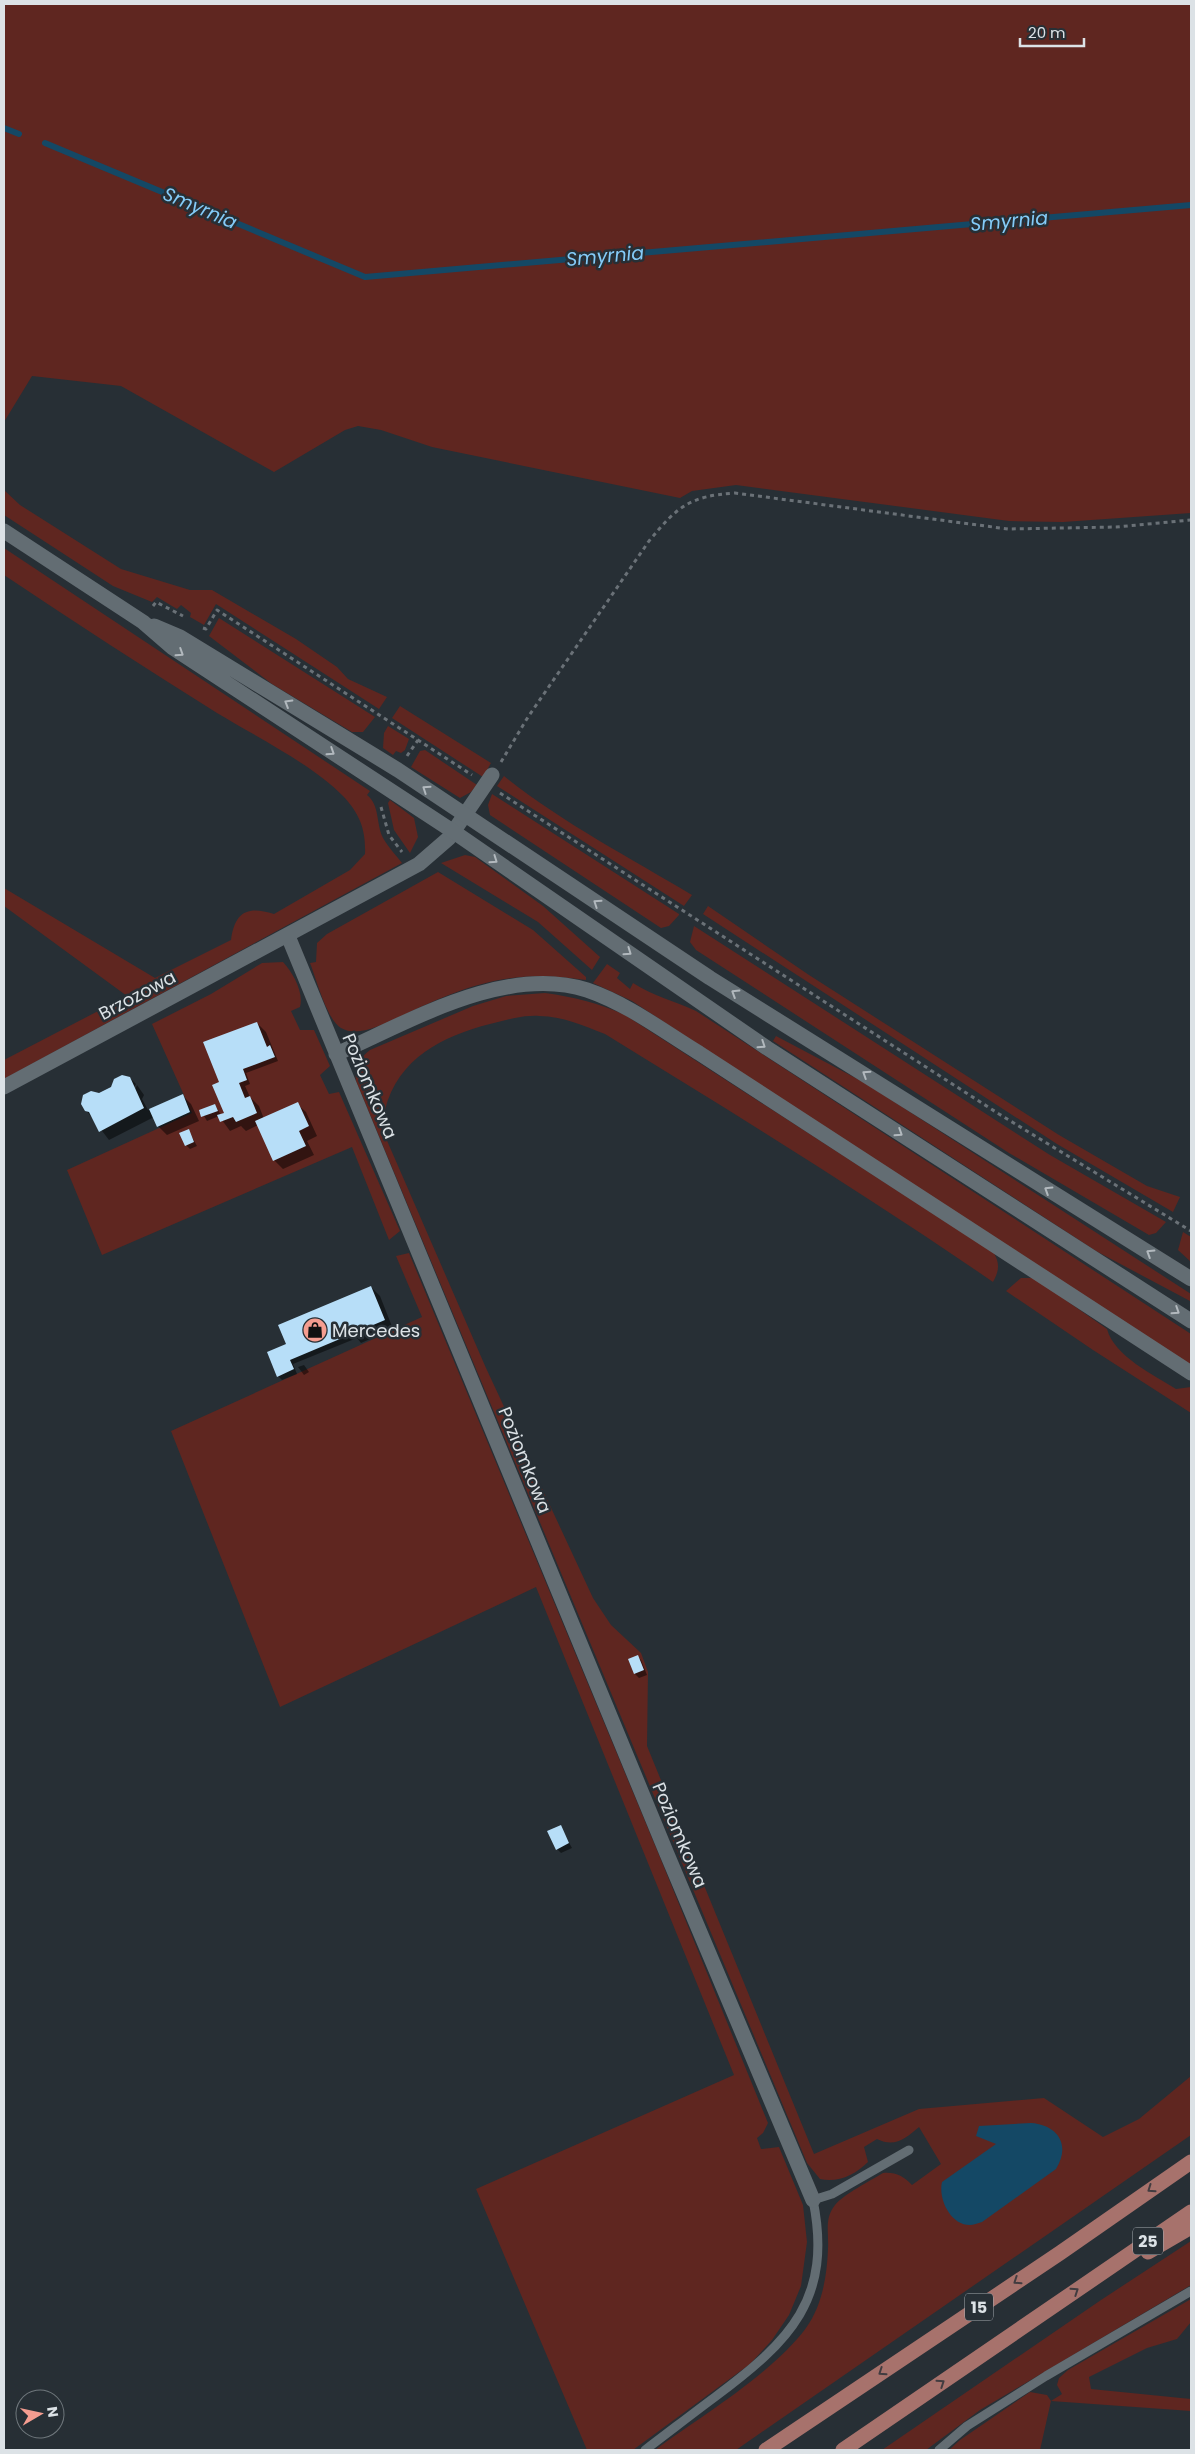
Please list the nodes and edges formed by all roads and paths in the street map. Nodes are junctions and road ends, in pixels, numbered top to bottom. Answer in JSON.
{"nodes":[{"id":1,"x":1191,"y":520,"type":"edge"},
{"id":2,"x":4,"y":531,"type":"edge"},
{"id":3,"x":156,"y":602,"type":"dead end"},
{"id":4,"x":189,"y":620,"type":"dead end"},
{"id":5,"x":143,"y":622,"type":"junction"},
{"id":6,"x":198,"y":625,"type":"dead end"},
{"id":7,"x":490,"y":780,"type":"junction"},
{"id":8,"x":381,"y":805,"type":"dead end"},
{"id":9,"x":466,"y":816,"type":"junction"},
{"id":10,"x":454,"y":832,"type":"junction"},
{"id":11,"x":412,"y":868,"type":"junction"},
{"id":12,"x":288,"y":936,"type":"junction"},
{"id":13,"x":336,"y":1054,"type":"junction"},
{"id":14,"x":4,"y":1087,"type":"edge"},
{"id":15,"x":1191,"y":1230,"type":"edge"},
{"id":16,"x":1191,"y":1279,"type":"edge"},
{"id":17,"x":1191,"y":1321,"type":"edge"},
{"id":18,"x":1191,"y":1373,"type":"edge"},
{"id":19,"x":909,"y":2150,"type":"dead end"},
{"id":20,"x":1191,"y":2162,"type":"edge"},
{"id":21,"x":813,"y":2200,"type":"junction"},
{"id":22,"x":1191,"y":2212,"type":"edge"},
{"id":23,"x":1191,"y":2227,"type":"edge"},
{"id":24,"x":1105,"y":2270,"type":"junction"},
{"id":25,"x":1191,"y":2291,"type":"edge"},
{"id":26,"x":645,"y":2450,"type":"edge"},
{"id":27,"x":766,"y":2450,"type":"edge"},
{"id":28,"x":843,"y":2450,"type":"edge"},
{"id":29,"x":938,"y":2450,"type":"edge"}],
"edges":[{"from":1,"to":7,"type":"path"},
{"from":2,"to":5,"type":"street"},
{"from":3,"to":4,"type":"path"},
{"from":9,"to":5,"type":"street","one_way":true},
{"from":5,"to":10,"type":"street","one_way":true},
{"from":6,"to":7,"type":"path"},
{"from":7,"to":9,"type":"street"},
{"from":7,"to":15,"type":"path"},
{"from":8,"to":11,"type":"path"},
{"from":9,"to":10,"type":"street"},
{"from":16,"to":9,"type":"street","one_way":true},
{"from":10,"to":11,"type":"street"},
{"from":10,"to":17,"type":"street","one_way":true},
{"from":11,"to":12,"type":"street"},
{"from":12,"to":13,"type":"street","name":"Poziomkowa"},
{"from":12,"to":14,"type":"street","name":"Brzozowa"},
{"from":13,"to":18,"type":"street"},
{"from":13,"to":21,"type":"street","name":"Poziomkowa"},
{"from":19,"to":21,"type":"lane"},
{"from":20,"to":27,"type":"main road","number":"15","one_way":true},
{"from":21,"to":26,"type":"lane"},
{"from":22,"to":24,"type":"main road","number":"25"},
{"from":23,"to":24,"type":"main road","number":"15"},
{"from":28,"to":24,"type":"main road","number":"15","one_way":true},
{"from":25,"to":29,"type":"lane"}]}
